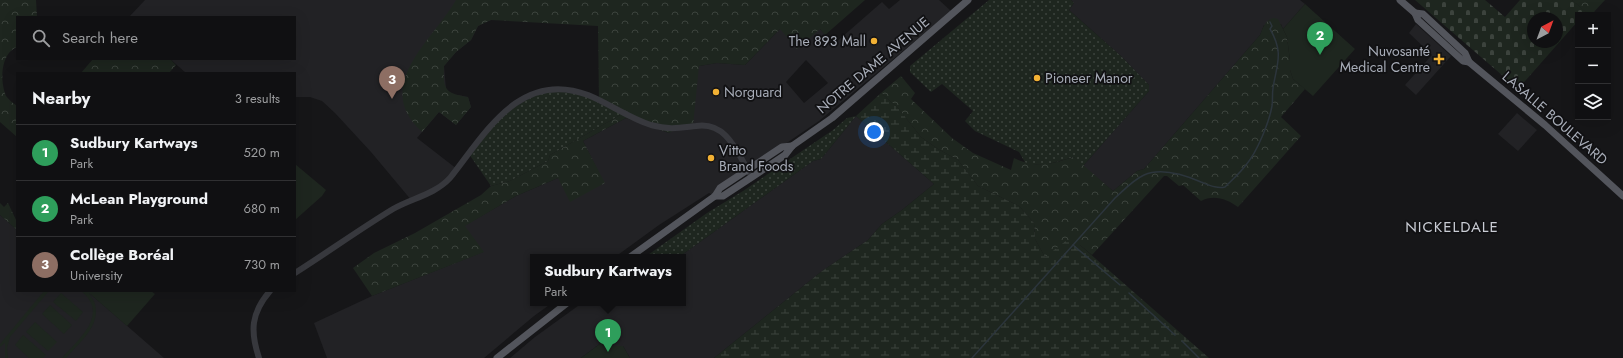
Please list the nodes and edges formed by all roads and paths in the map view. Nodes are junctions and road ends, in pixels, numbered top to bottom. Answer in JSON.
{"nodes":[{"id":1,"x":968,"y":0,"type":"edge"},
{"id":2,"x":1400,"y":0,"type":"edge"},
{"id":3,"x":792,"y":146,"type":"junction"},
{"id":4,"x":747,"y":170,"type":"junction"},
{"id":5,"x":752,"y":177,"type":"junction"},
{"id":6,"x":716,"y":196,"type":"junction"},
{"id":7,"x":1623,"y":196,"type":"edge"},
{"id":8,"x":634,"y":254,"type":"edge"},
{"id":9,"x":296,"y":272,"type":"edge"},
{"id":10,"x":269,"y":292,"type":"edge"},
{"id":11,"x":563,"y":306,"type":"edge"},
{"id":12,"x":259,"y":358,"type":"edge"},
{"id":13,"x":497,"y":358,"type":"edge"}],
"edges":[{"from":1,"to":3,"type":"main road","name":"NOTRE DAME AVENUE"},
{"from":2,"to":7,"type":"main road","name":"LASALLE BOULEVARD"},
{"from":3,"to":4,"type":"main road","name":"NOTRE DAME AVENUE"},
{"from":3,"to":5,"type":"main road","name":"NOTRE DAME AVENUE"},
{"from":4,"to":5,"type":"street"},
{"from":4,"to":6,"type":"main road","name":"NOTRE DAME AVENUE"},
{"from":4,"to":9,"type":"street"},
{"from":5,"to":6,"type":"main road","name":"NOTRE DAME AVENUE"},
{"from":6,"to":8,"type":"main road","name":"NOTRE DAME AVENUE"},
{"from":10,"to":12,"type":"street"},
{"from":11,"to":13,"type":"main road"}]}
